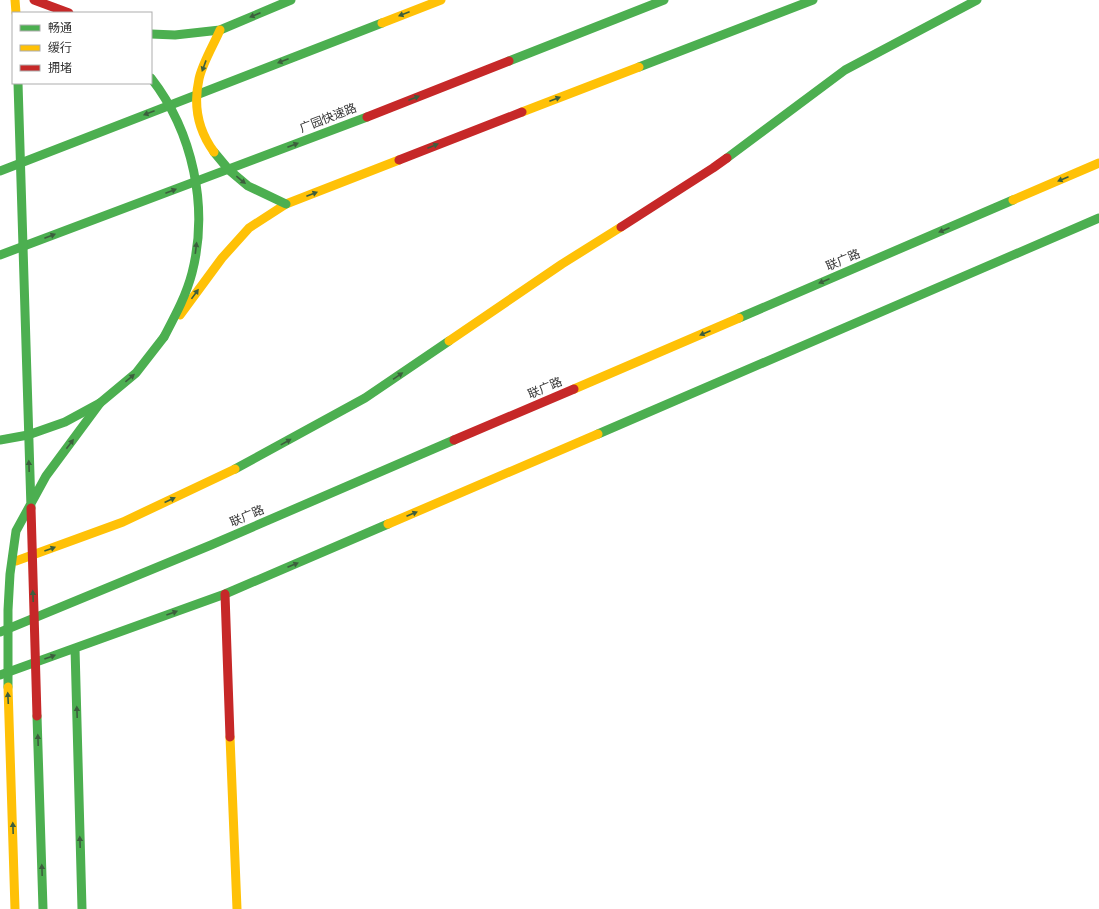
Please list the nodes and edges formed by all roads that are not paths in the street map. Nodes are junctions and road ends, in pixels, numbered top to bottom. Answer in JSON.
{"nodes":[{"id":1,"x":15,"y":0,"type":"edge"},
{"id":2,"x":34,"y":0,"type":"edge"},
{"id":3,"x":57,"y":0,"type":"edge"},
{"id":4,"x":291,"y":0,"type":"edge"},
{"id":5,"x":441,"y":0,"type":"edge"},
{"id":6,"x":664,"y":0,"type":"edge"},
{"id":7,"x":813,"y":0,"type":"edge"},
{"id":8,"x":977,"y":0,"type":"edge"},
{"id":9,"x":16,"y":12,"type":"edge"},
{"id":10,"x":67,"y":12,"type":"edge"},
{"id":11,"x":74,"y":12,"type":"edge"},
{"id":12,"x":220,"y":30,"type":"junction"},
{"id":13,"x":152,"y":34,"type":"edge"},
{"id":14,"x":152,"y":80,"type":"edge"},
{"id":15,"x":18,"y":84,"type":"edge"},
{"id":16,"x":1099,"y":164,"type":"edge"},
{"id":17,"x":0,"y":171,"type":"edge"},
{"id":18,"x":286,"y":204,"type":"junction"},
{"id":19,"x":1099,"y":218,"type":"edge"},
{"id":20,"x":0,"y":255,"type":"edge"},
{"id":21,"x":164,"y":337,"type":"junction"},
{"id":22,"x":100,"y":403,"type":"junction"},
{"id":23,"x":0,"y":440,"type":"edge"},
{"id":24,"x":0,"y":567,"type":"edge"},
{"id":25,"x":225,"y":594,"type":"junction"},
{"id":26,"x":0,"y":632,"type":"edge"},
{"id":27,"x":75,"y":648,"type":"junction"},
{"id":28,"x":0,"y":675,"type":"edge"},
{"id":29,"x":15,"y":909,"type":"edge"},
{"id":30,"x":43,"y":909,"type":"edge"},
{"id":31,"x":82,"y":909,"type":"edge"},
{"id":32,"x":237,"y":909,"type":"edge"}],
"edges":[{"from":1,"to":9,"type":"main road"},
{"from":2,"to":10,"type":"main road"},
{"from":3,"to":11,"type":"main road"},
{"from":4,"to":12,"type":"main road","one_way":true},
{"from":5,"to":17,"type":"main road","one_way":true},
{"from":20,"to":6,"type":"main road","name":"广园快速路","one_way":true},
{"from":18,"to":7,"type":"main road","one_way":true},
{"from":24,"to":8,"type":"main road","one_way":true},
{"from":12,"to":13,"type":"main road"},
{"from":12,"to":18,"type":"main road","one_way":true,"bridge":true},
{"from":21,"to":14,"type":"main road","one_way":true,"bridge":true},
{"from":30,"to":15,"type":"main road","one_way":true,"bridge":true},
{"from":16,"to":26,"type":"main road","name":"联广路","one_way":true},
{"from":21,"to":18,"type":"main road","one_way":true,"bridge":true},
{"from":25,"to":19,"type":"main road","one_way":true},
{"from":22,"to":21,"type":"main road","one_way":true},
{"from":22,"to":23,"type":"main road","bridge":true},
{"from":29,"to":22,"type":"main road","one_way":true,"bridge":true},
{"from":27,"to":25,"type":"main road","one_way":true},
{"from":25,"to":32,"type":"main road"},
{"from":28,"to":27,"type":"main road","one_way":true},
{"from":31,"to":27,"type":"main road","one_way":true}]}
